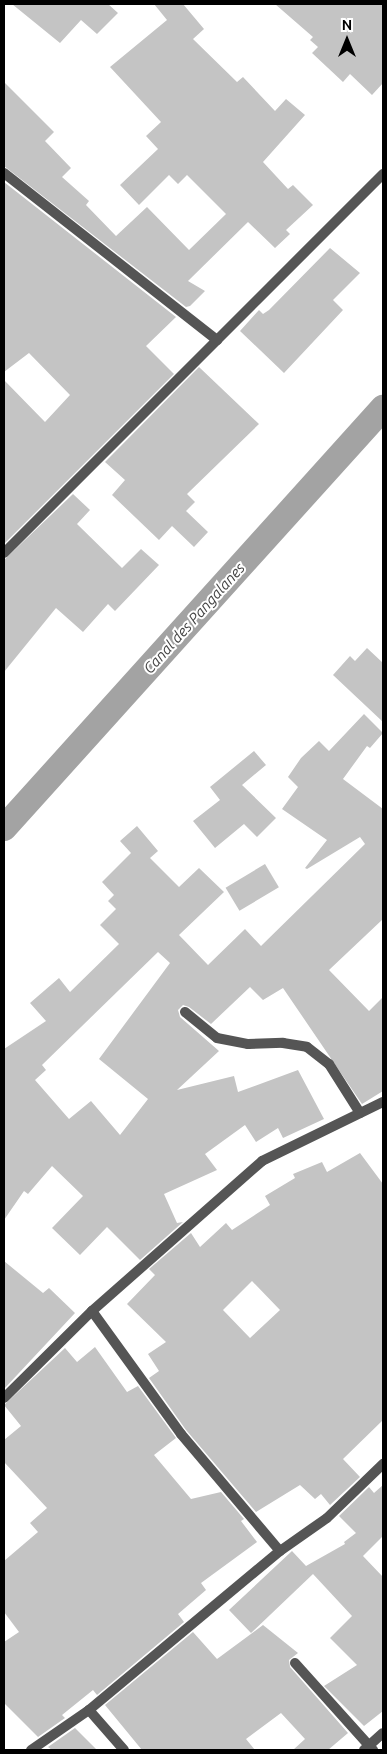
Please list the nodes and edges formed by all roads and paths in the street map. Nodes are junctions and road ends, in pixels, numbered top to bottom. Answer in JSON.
{"nodes":[{"id":1,"x":4,"y":173,"type":"edge"},
{"id":2,"x":383,"y":174,"type":"edge"},
{"id":3,"x":217,"y":340,"type":"junction"},
{"id":4,"x":4,"y":553,"type":"edge"},
{"id":5,"x":185,"y":1012,"type":"dead end"},
{"id":6,"x":383,"y":1102,"type":"edge"},
{"id":7,"x":360,"y":1112,"type":"junction"},
{"id":8,"x":92,"y":1311,"type":"junction"},
{"id":9,"x":4,"y":1398,"type":"edge"},
{"id":10,"x":383,"y":1464,"type":"edge"},
{"id":11,"x":280,"y":1551,"type":"junction"},
{"id":12,"x":295,"y":1664,"type":"dead end"},
{"id":13,"x":89,"y":1710,"type":"junction"},
{"id":14,"x":383,"y":1733,"type":"edge"},
{"id":15,"x":368,"y":1749,"type":"edge"},
{"id":16,"x":31,"y":1750,"type":"edge"},
{"id":17,"x":124,"y":1750,"type":"edge"}],
"edges":[{"from":1,"to":3,"type":"street"},
{"from":2,"to":3,"type":"street"},
{"from":3,"to":4,"type":"street"},
{"from":5,"to":7,"type":"street"},
{"from":6,"to":7,"type":"street"},
{"from":7,"to":8,"type":"street"},
{"from":8,"to":9,"type":"street"},
{"from":8,"to":11,"type":"street"},
{"from":10,"to":11,"type":"street"},
{"from":11,"to":13,"type":"street"},
{"from":12,"to":15,"type":"street"},
{"from":13,"to":16,"type":"street"},
{"from":13,"to":17,"type":"street"},
{"from":14,"to":15,"type":"street"}]}
